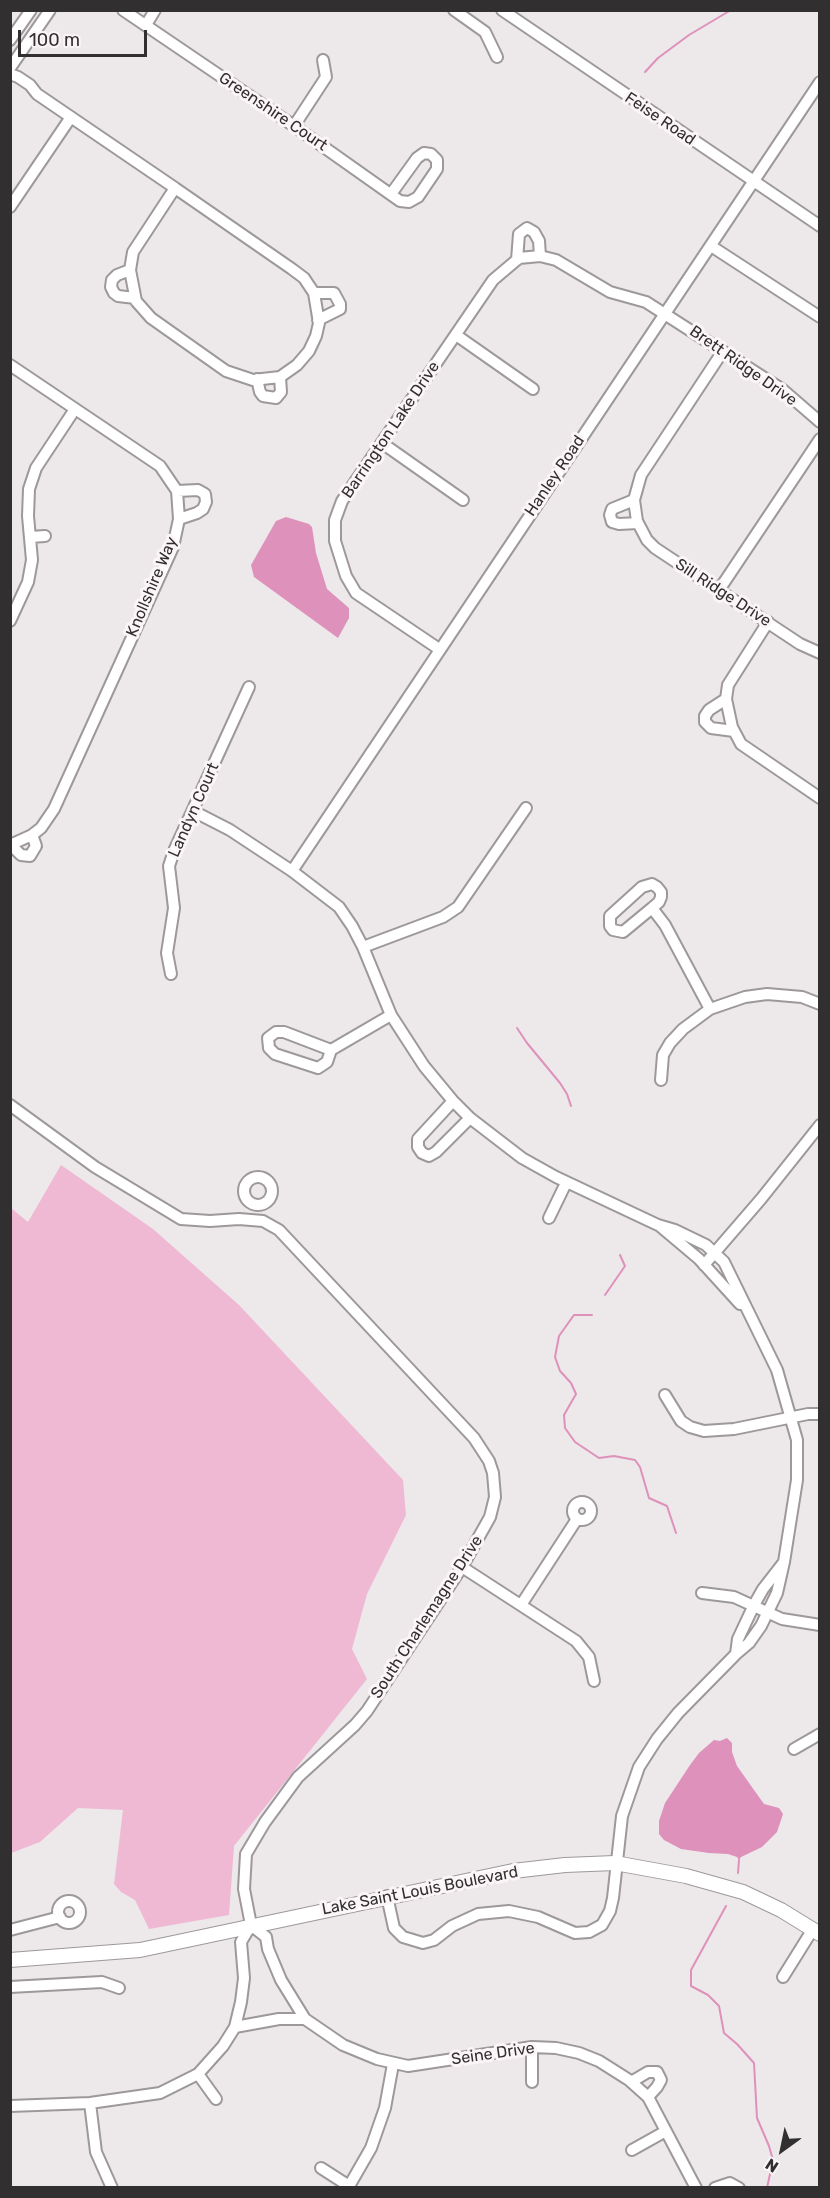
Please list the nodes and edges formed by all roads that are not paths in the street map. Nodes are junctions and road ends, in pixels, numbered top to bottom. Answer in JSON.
{"nodes":[{"id":1,"x":31,"y":10,"type":"edge"},
{"id":2,"x":50,"y":10,"type":"edge"},
{"id":3,"x":123,"y":10,"type":"edge"},
{"id":4,"x":155,"y":10,"type":"edge"},
{"id":5,"x":454,"y":10,"type":"edge"},
{"id":6,"x":502,"y":10,"type":"edge"},
{"id":7,"x":146,"y":25,"type":"junction"},
{"id":8,"x":10,"y":40,"type":"edge"},
{"id":9,"x":497,"y":57,"type":"dead end"},
{"id":10,"x":323,"y":60,"type":"dead end"},
{"id":11,"x":10,"y":68,"type":"edge"},
{"id":12,"x":10,"y":76,"type":"edge"},
{"id":13,"x":819,"y":81,"type":"edge"},
{"id":14,"x":71,"y":117,"type":"junction"},
{"id":15,"x":294,"y":126,"type":"junction"},
{"id":16,"x":753,"y":182,"type":"junction"},
{"id":17,"x":175,"y":188,"type":"junction"},
{"id":18,"x":392,"y":194,"type":"junction"},
{"id":19,"x":10,"y":207,"type":"edge"},
{"id":20,"x":819,"y":226,"type":"edge"},
{"id":21,"x":711,"y":246,"type":"junction"},
{"id":22,"x":540,"y":256,"type":"junction"},
{"id":23,"x":517,"y":260,"type":"junction"},
{"id":24,"x":129,"y":270,"type":"junction"},
{"id":25,"x":314,"y":293,"type":"junction"},
{"id":26,"x":135,"y":298,"type":"junction"},
{"id":27,"x":665,"y":312,"type":"junction"},
{"id":28,"x":819,"y":317,"type":"edge"},
{"id":29,"x":318,"y":320,"type":"junction"},
{"id":30,"x":456,"y":335,"type":"junction"},
{"id":31,"x":723,"y":351,"type":"junction"},
{"id":32,"x":10,"y":364,"type":"edge"},
{"id":33,"x":280,"y":377,"type":"junction"},
{"id":34,"x":257,"y":379,"type":"junction"},
{"id":35,"x":533,"y":389,"type":"dead end"},
{"id":36,"x":75,"y":409,"type":"junction"},
{"id":37,"x":819,"y":422,"type":"edge"},
{"id":38,"x":819,"y":439,"type":"edge"},
{"id":39,"x":382,"y":443,"type":"junction"},
{"id":40,"x":177,"y":491,"type":"junction"},
{"id":41,"x":463,"y":500,"type":"dead end"},
{"id":42,"x":634,"y":500,"type":"junction"},
{"id":43,"x":179,"y":519,"type":"junction"},
{"id":44,"x":638,"y":523,"type":"junction"},
{"id":45,"x":45,"y":536,"type":"dead end"},
{"id":46,"x":30,"y":537,"type":"junction"},
{"id":47,"x":719,"y":590,"type":"junction"},
{"id":48,"x":10,"y":621,"type":"edge"},
{"id":49,"x":768,"y":622,"type":"junction"},
{"id":50,"x":439,"y":650,"type":"junction"},
{"id":51,"x":819,"y":653,"type":"edge"},
{"id":52,"x":249,"y":687,"type":"dead end"},
{"id":53,"x":726,"y":699,"type":"junction"},
{"id":54,"x":734,"y":731,"type":"junction"},
{"id":55,"x":819,"y":798,"type":"edge"},
{"id":56,"x":526,"y":808,"type":"dead end"},
{"id":57,"x":193,"y":811,"type":"junction"},
{"id":58,"x":32,"y":835,"type":"junction"},
{"id":59,"x":11,"y":845,"type":"edge"},
{"id":60,"x":292,"y":871,"type":"junction"},
{"id":61,"x":652,"y":908,"type":"junction"},
{"id":62,"x":363,"y":948,"type":"junction"},
{"id":63,"x":171,"y":974,"type":"dead end"},
{"id":64,"x":819,"y":1004,"type":"edge"},
{"id":65,"x":710,"y":1009,"type":"junction"},
{"id":66,"x":391,"y":1015,"type":"junction"},
{"id":67,"x":330,"y":1050,"type":"junction"},
{"id":68,"x":661,"y":1080,"type":"dead end"},
{"id":69,"x":453,"y":1101,"type":"junction"},
{"id":70,"x":10,"y":1105,"type":"edge"},
{"id":71,"x":470,"y":1118,"type":"junction"},
{"id":72,"x":819,"y":1125,"type":"edge"},
{"id":73,"x":566,"y":1183,"type":"junction"},
{"id":74,"x":256,"y":1205,"type":"dead end"},
{"id":75,"x":549,"y":1218,"type":"dead end"},
{"id":76,"x":252,"y":1220,"type":"junction"},
{"id":77,"x":658,"y":1225,"type":"junction"},
{"id":78,"x":714,"y":1254,"type":"junction"},
{"id":79,"x":704,"y":1265,"type":"junction"},
{"id":80,"x":745,"y":1308,"type":"junction"},
{"id":81,"x":665,"y":1395,"type":"dead end"},
{"id":82,"x":819,"y":1414,"type":"edge"},
{"id":83,"x":789,"y":1418,"type":"junction"},
{"id":84,"x":577,"y":1519,"type":"dead end"},
{"id":85,"x":784,"y":1562,"type":"junction"},
{"id":86,"x":462,"y":1568,"type":"junction"},
{"id":87,"x":702,"y":1593,"type":"dead end"},
{"id":88,"x":521,"y":1605,"type":"junction"},
{"id":89,"x":754,"y":1605,"type":"junction"},
{"id":90,"x":767,"y":1613,"type":"junction"},
{"id":91,"x":819,"y":1625,"type":"edge"},
{"id":92,"x":736,"y":1654,"type":"junction"},
{"id":93,"x":594,"y":1681,"type":"dead end"},
{"id":94,"x":819,"y":1734,"type":"edge"},
{"id":95,"x":794,"y":1749,"type":"dead end"},
{"id":96,"x":615,"y":1863,"type":"junction"},
{"id":97,"x":387,"y":1896,"type":"junction"},
{"id":98,"x":60,"y":1917,"type":"dead end"},
{"id":99,"x":251,"y":1925,"type":"junction"},
{"id":100,"x":10,"y":1930,"type":"edge"},
{"id":101,"x":816,"y":1932,"type":"edge"},
{"id":102,"x":10,"y":1960,"type":"edge"},
{"id":103,"x":783,"y":1977,"type":"dead end"},
{"id":104,"x":10,"y":1987,"type":"edge"},
{"id":105,"x":119,"y":1988,"type":"dead end"},
{"id":106,"x":305,"y":2019,"type":"junction"},
{"id":107,"x":235,"y":2027,"type":"junction"},
{"id":108,"x":532,"y":2047,"type":"junction"},
{"id":109,"x":393,"y":2064,"type":"junction"},
{"id":110,"x":198,"y":2074,"type":"junction"},
{"id":111,"x":532,"y":2082,"type":"dead end"},
{"id":112,"x":631,"y":2082,"type":"junction"},
{"id":113,"x":648,"y":2097,"type":"junction"},
{"id":114,"x":216,"y":2099,"type":"dead end"},
{"id":115,"x":90,"y":2103,"type":"junction"},
{"id":116,"x":10,"y":2106,"type":"edge"},
{"id":117,"x":666,"y":2132,"type":"junction"},
{"id":118,"x":632,"y":2150,"type":"dead end"},
{"id":119,"x":321,"y":2168,"type":"dead end"},
{"id":120,"x":112,"y":2187,"type":"edge"},
{"id":121,"x":349,"y":2187,"type":"edge"},
{"id":122,"x":696,"y":2187,"type":"edge"},
{"id":123,"x":715,"y":2187,"type":"edge"},
{"id":124,"x":739,"y":2187,"type":"edge"}],
"edges":[{"from":1,"to":8,"type":"street"},
{"from":2,"to":11,"type":"street"},
{"from":3,"to":7,"type":"street","name":"Greenshire Court"},
{"from":4,"to":7,"type":"street"},
{"from":5,"to":9,"type":"street"},
{"from":6,"to":16,"type":"street","name":"Feise Road"},
{"from":7,"to":15,"type":"street","name":"Greenshire Court"},
{"from":10,"to":15,"type":"street"},
{"from":12,"to":14,"type":"street"},
{"from":13,"to":16,"type":"street","name":"Hanley Road"},
{"from":14,"to":17,"type":"street"},
{"from":14,"to":19,"type":"street"},
{"from":15,"to":18,"type":"street","name":"Greenshire Court"},
{"from":16,"to":20,"type":"street","name":"Feise Road"},
{"from":16,"to":21,"type":"street","name":"Hanley Road"},
{"from":17,"to":24,"type":"street"},
{"from":17,"to":25,"type":"street"},
{"from":18,"to":18,"type":"street","name":"Greenshire Court"},
{"from":21,"to":27,"type":"street","name":"Hanley Road"},
{"from":21,"to":28,"type":"street"},
{"from":22,"to":23,"type":"street","name":"Barrington Lake Drive"},
{"from":22,"to":23,"type":"street"},
{"from":22,"to":27,"type":"street"},
{"from":23,"to":30,"type":"street","name":"Barrington Lake Drive"},
{"from":24,"to":26,"type":"street"},
{"from":24,"to":26,"type":"street"},
{"from":25,"to":29,"type":"street"},
{"from":25,"to":29,"type":"street"},
{"from":26,"to":34,"type":"street"},
{"from":27,"to":31,"type":"street","name":"Brett Ridge Drive"},
{"from":27,"to":50,"type":"street","name":"Hanley Road"},
{"from":29,"to":33,"type":"street"},
{"from":30,"to":35,"type":"street"},
{"from":30,"to":39,"type":"street","name":"Barrington Lake Drive"},
{"from":31,"to":37,"type":"street","name":"Brett Ridge Drive"},
{"from":31,"to":42,"type":"street","name":"Sill Ridge Drive"},
{"from":32,"to":36,"type":"street"},
{"from":33,"to":34,"type":"street"},
{"from":33,"to":34,"type":"street"},
{"from":36,"to":40,"type":"street"},
{"from":36,"to":46,"type":"street"},
{"from":38,"to":47,"type":"street"},
{"from":39,"to":41,"type":"street"},
{"from":39,"to":50,"type":"street","name":"Barrington Lake Drive"},
{"from":40,"to":43,"type":"street","name":"Knollshire Way"},
{"from":40,"to":43,"type":"street"},
{"from":42,"to":44,"type":"street","name":"Sill Ridge Drive"},
{"from":42,"to":44,"type":"street"},
{"from":43,"to":58,"type":"street","name":"Knollshire Way"},
{"from":44,"to":47,"type":"street","name":"Sill Ridge Drive"},
{"from":45,"to":46,"type":"street"},
{"from":46,"to":48,"type":"street"},
{"from":47,"to":49,"type":"street","name":"Sill Ridge Drive"},
{"from":49,"to":51,"type":"street","name":"Sill Ridge Drive"},
{"from":49,"to":53,"type":"street"},
{"from":50,"to":60,"type":"street","name":"Hanley Road"},
{"from":52,"to":57,"type":"street","name":"Landyn Court"},
{"from":53,"to":54,"type":"street"},
{"from":53,"to":54,"type":"street"},
{"from":54,"to":55,"type":"street"},
{"from":56,"to":62,"type":"street"},
{"from":57,"to":60,"type":"street"},
{"from":57,"to":63,"type":"street","name":"Landyn Court"},
{"from":58,"to":59,"type":"street","name":"Knollshire Way"},
{"from":58,"to":59,"type":"street","name":"Knollshire Way"},
{"from":60,"to":62,"type":"street"},
{"from":61,"to":61,"type":"street"},
{"from":61,"to":65,"type":"street"},
{"from":62,"to":66,"type":"street"},
{"from":64,"to":65,"type":"street"},
{"from":65,"to":68,"type":"street"},
{"from":66,"to":67,"type":"street"},
{"from":66,"to":69,"type":"street"},
{"from":67,"to":67,"type":"street"},
{"from":69,"to":71,"type":"street"},
{"from":69,"to":71,"type":"street"},
{"from":70,"to":76,"type":"street","name":"South Charlemagne Drive"},
{"from":71,"to":73,"type":"street"},
{"from":72,"to":78,"type":"street"},
{"from":73,"to":75,"type":"street"},
{"from":73,"to":77,"type":"street"},
{"from":74,"to":76,"type":"street"},
{"from":76,"to":86,"type":"street","name":"South Charlemagne Drive"},
{"from":77,"to":78,"type":"street"},
{"from":77,"to":79,"type":"street"},
{"from":78,"to":79,"type":"street"},
{"from":78,"to":80,"type":"street"},
{"from":79,"to":80,"type":"street"},
{"from":80,"to":83,"type":"street"},
{"from":81,"to":83,"type":"street"},
{"from":82,"to":83,"type":"street"},
{"from":83,"to":85,"type":"street"},
{"from":84,"to":88,"type":"street"},
{"from":85,"to":89,"type":"street"},
{"from":85,"to":90,"type":"street"},
{"from":86,"to":88,"type":"street"},
{"from":86,"to":99,"type":"street","name":"South Charlemagne Drive"},
{"from":87,"to":89,"type":"street"},
{"from":88,"to":93,"type":"street"},
{"from":89,"to":90,"type":"street"},
{"from":89,"to":92,"type":"street"},
{"from":90,"to":91,"type":"street"},
{"from":90,"to":92,"type":"street"},
{"from":92,"to":96,"type":"street"},
{"from":94,"to":95,"type":"street"},
{"from":96,"to":97,"type":"main road","name":"Lake Saint Louis Boulevard"},
{"from":96,"to":97,"type":"street"},
{"from":96,"to":101,"type":"main road","name":"Lake Saint Louis Boulevard"},
{"from":97,"to":99,"type":"main road","name":"Lake Saint Louis Boulevard"},
{"from":98,"to":100,"type":"street"},
{"from":99,"to":102,"type":"main road","name":"Lake Saint Louis Boulevard"},
{"from":99,"to":106,"type":"street","name":"Seine Drive"},
{"from":99,"to":107,"type":"street"},
{"from":101,"to":103,"type":"street"},
{"from":104,"to":105,"type":"street"},
{"from":106,"to":107,"type":"street"},
{"from":106,"to":109,"type":"street","name":"Seine Drive"},
{"from":107,"to":110,"type":"street"},
{"from":108,"to":109,"type":"street","name":"Seine Drive"},
{"from":108,"to":111,"type":"street"},
{"from":108,"to":112,"type":"street","name":"Seine Drive"},
{"from":109,"to":121,"type":"street"},
{"from":110,"to":114,"type":"street"},
{"from":110,"to":115,"type":"street"},
{"from":112,"to":113,"type":"street","name":"Seine Drive"},
{"from":112,"to":113,"type":"street"},
{"from":113,"to":117,"type":"street","name":"Seine Drive"},
{"from":115,"to":116,"type":"street"},
{"from":115,"to":120,"type":"street"},
{"from":117,"to":118,"type":"street"},
{"from":117,"to":122,"type":"street","name":"Seine Drive"},
{"from":119,"to":121,"type":"street"},
{"from":123,"to":124,"type":"street"}]}
